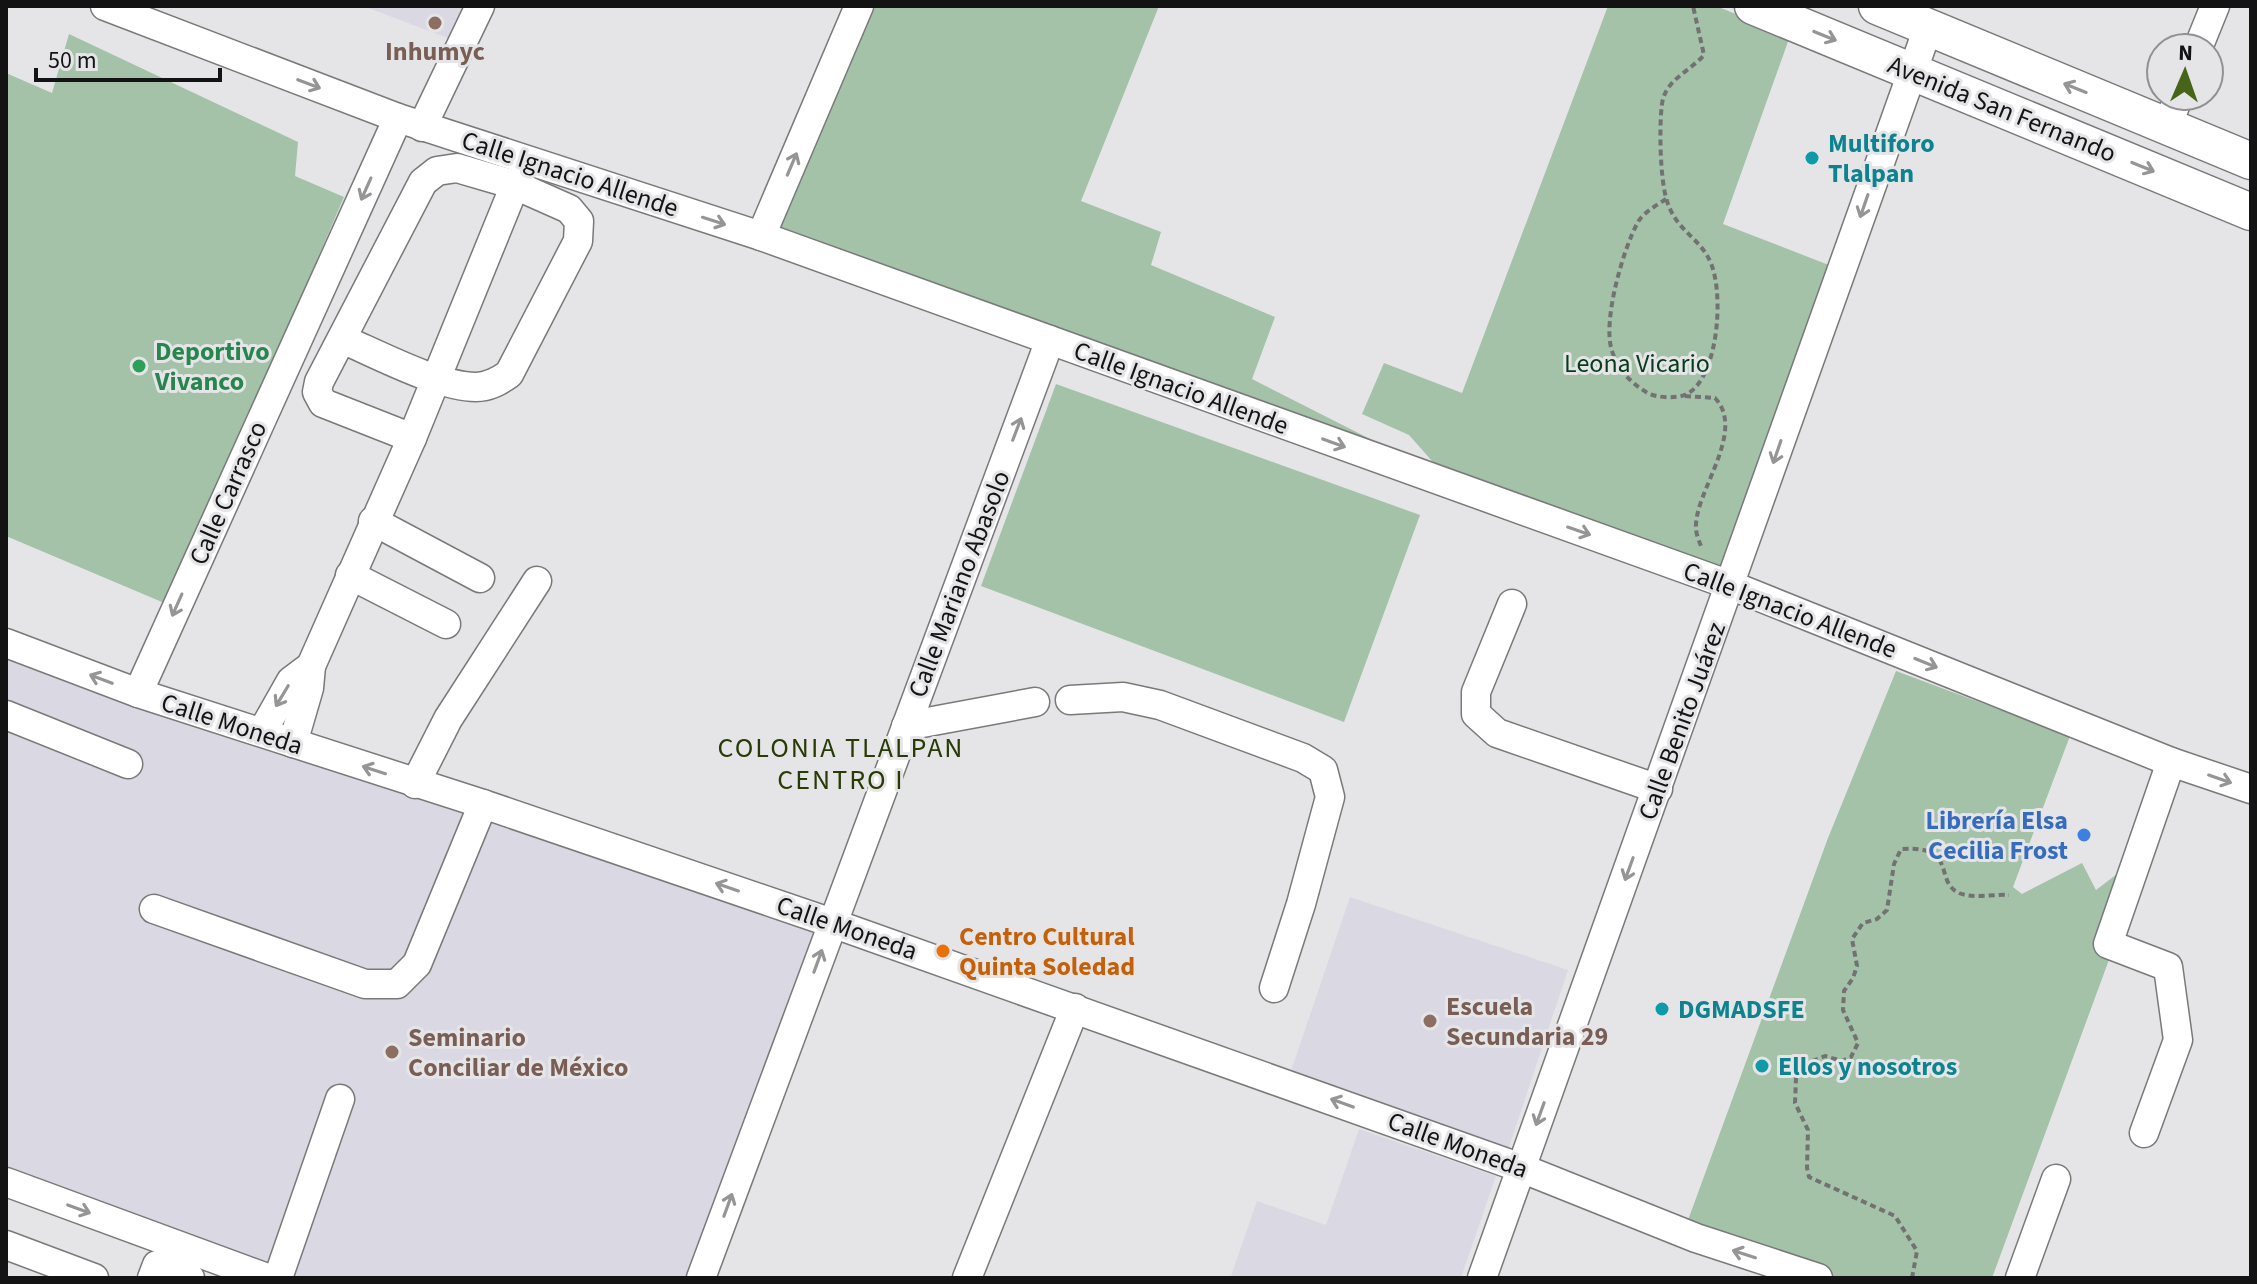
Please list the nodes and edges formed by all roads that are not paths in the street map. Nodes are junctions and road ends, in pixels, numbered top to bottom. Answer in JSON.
{"nodes":[{"id":1,"x":105,"y":6,"type":"edge"},
{"id":2,"x":480,"y":6,"type":"edge"},
{"id":3,"x":859,"y":6,"type":"edge"},
{"id":4,"x":1755,"y":6,"type":"edge"},
{"id":5,"x":1877,"y":6,"type":"edge"},
{"id":6,"x":2215,"y":6,"type":"edge"},
{"id":7,"x":1928,"y":28,"type":"junction"},
{"id":8,"x":2204,"y":32,"type":"edge"},
{"id":9,"x":1911,"y":72,"type":"junction"},
{"id":10,"x":2145,"y":102,"type":"edge"},
{"id":11,"x":2175,"y":112,"type":"edge"},
{"id":12,"x":410,"y":122,"type":"junction"},
{"id":13,"x":2251,"y":161,"type":"edge"},
{"id":14,"x":515,"y":185,"type":"junction"},
{"id":15,"x":2251,"y":212,"type":"edge"},
{"id":16,"x":761,"y":236,"type":"junction"},
{"id":17,"x":342,"y":339,"type":"junction"},
{"id":18,"x":1050,"y":340,"type":"junction"},
{"id":19,"x":436,"y":379,"type":"junction"},
{"id":20,"x":412,"y":438,"type":"junction"},
{"id":21,"x":373,"y":521,"type":"junction"},
{"id":22,"x":350,"y":575,"type":"junction"},
{"id":23,"x":480,"y":578,"type":"dead end"},
{"id":24,"x":537,"y":581,"type":"dead end"},
{"id":25,"x":1719,"y":581,"type":"junction"},
{"id":26,"x":1512,"y":604,"type":"dead end"},
{"id":27,"x":446,"y":624,"type":"dead end"},
{"id":28,"x":6,"y":643,"type":"edge"},
{"id":29,"x":311,"y":666,"type":"junction"},
{"id":30,"x":138,"y":693,"type":"junction"},
{"id":31,"x":1070,"y":700,"type":"dead end"},
{"id":32,"x":1035,"y":702,"type":"dead end"},
{"id":33,"x":6,"y":715,"type":"edge"},
{"id":34,"x":906,"y":726,"type":"junction"},
{"id":35,"x":262,"y":732,"type":"junction"},
{"id":36,"x":293,"y":743,"type":"junction"},
{"id":37,"x":2171,"y":762,"type":"junction"},
{"id":38,"x":128,"y":764,"type":"dead end"},
{"id":39,"x":415,"y":784,"type":"junction"},
{"id":40,"x":1658,"y":789,"type":"junction"},
{"id":41,"x":2251,"y":789,"type":"edge"},
{"id":42,"x":483,"y":804,"type":"junction"},
{"id":43,"x":154,"y":909,"type":"dead end"},
{"id":44,"x":832,"y":923,"type":"junction"},
{"id":45,"x":1274,"y":988,"type":"dead end"},
{"id":46,"x":1075,"y":1008,"type":"junction"},
{"id":47,"x":340,"y":1099,"type":"dead end"},
{"id":48,"x":2144,"y":1133,"type":"dead end"},
{"id":49,"x":1521,"y":1168,"type":"junction"},
{"id":50,"x":2056,"y":1179,"type":"dead end"},
{"id":51,"x":6,"y":1182,"type":"edge"},
{"id":52,"x":6,"y":1245,"type":"edge"},
{"id":53,"x":237,"y":1273,"type":"edge"},
{"id":54,"x":94,"y":1278,"type":"edge"},
{"id":55,"x":152,"y":1278,"type":"edge"},
{"id":56,"x":190,"y":1278,"type":"edge"},
{"id":57,"x":278,"y":1278,"type":"edge"},
{"id":58,"x":701,"y":1278,"type":"edge"},
{"id":59,"x":967,"y":1278,"type":"edge"},
{"id":60,"x":1482,"y":1278,"type":"edge"},
{"id":61,"x":1818,"y":1278,"type":"edge"},
{"id":62,"x":2020,"y":1278,"type":"edge"}],
"edges":[{"from":1,"to":12,"type":"street","name":"Calle Ignacio Allende","one_way":true},
{"from":2,"to":12,"type":"street","name":"Calle Carrasco"},
{"from":16,"to":3,"type":"street","one_way":true},
{"from":4,"to":9,"type":"main road","name":"Avenida San Fernando","one_way":true},
{"from":5,"to":7,"type":"main road","name":"Avenida San Fernando"},
{"from":6,"to":8,"type":"street"},
{"from":7,"to":9,"type":"street","name":"Calle Benito Juárez"},
{"from":10,"to":7,"type":"main road","name":"Avenida San Fernando","one_way":true},
{"from":9,"to":15,"type":"main road","name":"Avenida San Fernando","one_way":true},
{"from":9,"to":25,"type":"street","name":"Calle Benito Juárez","one_way":true},
{"from":11,"to":13,"type":"main road","name":"Avenida San Fernando"},
{"from":12,"to":16,"type":"street","name":"Calle Ignacio Allende","one_way":true},
{"from":12,"to":30,"type":"street","name":"Calle Carrasco","one_way":true},
{"from":14,"to":17,"type":"street"},
{"from":14,"to":19,"type":"street"},
{"from":14,"to":19,"type":"street"},
{"from":16,"to":18,"type":"street","name":"Calle Ignacio Allende"},
{"from":17,"to":19,"type":"street"},
{"from":17,"to":20,"type":"street"},
{"from":18,"to":25,"type":"street","name":"Calle Ignacio Allende","one_way":true},
{"from":34,"to":18,"type":"street","name":"Calle Mariano Abasolo","one_way":true},
{"from":19,"to":20,"type":"street"},
{"from":20,"to":21,"type":"street"},
{"from":21,"to":22,"type":"street"},
{"from":21,"to":23,"type":"street"},
{"from":22,"to":27,"type":"street"},
{"from":22,"to":29,"type":"street"},
{"from":24,"to":39,"type":"street"},
{"from":25,"to":37,"type":"street","name":"Calle Ignacio Allende","one_way":true},
{"from":25,"to":40,"type":"street","name":"Calle Benito Juárez"},
{"from":26,"to":40,"type":"street"},
{"from":30,"to":28,"type":"street","name":"Calle Moneda","one_way":true},
{"from":29,"to":35,"type":"street","one_way":true},
{"from":29,"to":36,"type":"street"},
{"from":30,"to":35,"type":"street","name":"Calle Moneda"},
{"from":31,"to":45,"type":"street"},
{"from":32,"to":34,"type":"street"},
{"from":33,"to":38,"type":"street"},
{"from":34,"to":44,"type":"street","name":"Calle Mariano Abasolo"},
{"from":35,"to":36,"type":"street","name":"Calle Moneda"},
{"from":39,"to":36,"type":"street","name":"Calle Moneda","one_way":true},
{"from":37,"to":41,"type":"street","name":"Calle Ignacio Allende","one_way":true},
{"from":37,"to":48,"type":"street"},
{"from":39,"to":42,"type":"street","name":"Calle Moneda"},
{"from":40,"to":49,"type":"street","name":"Calle Benito Juárez","one_way":true},
{"from":42,"to":43,"type":"street"},
{"from":44,"to":42,"type":"street","name":"Calle Moneda","one_way":true},
{"from":44,"to":46,"type":"street","name":"Calle Moneda"},
{"from":58,"to":44,"type":"street","name":"Calle Mariano Abasolo","one_way":true},
{"from":49,"to":46,"type":"street","name":"Calle Moneda","one_way":true},
{"from":46,"to":59,"type":"street"},
{"from":47,"to":57,"type":"street"},
{"from":49,"to":60,"type":"street","name":"Calle Benito Juárez"},
{"from":61,"to":49,"type":"street","name":"Calle Moneda","one_way":true},
{"from":50,"to":62,"type":"street"},
{"from":51,"to":53,"type":"street","one_way":true},
{"from":52,"to":54,"type":"street"},
{"from":55,"to":56,"type":"street"}]}
